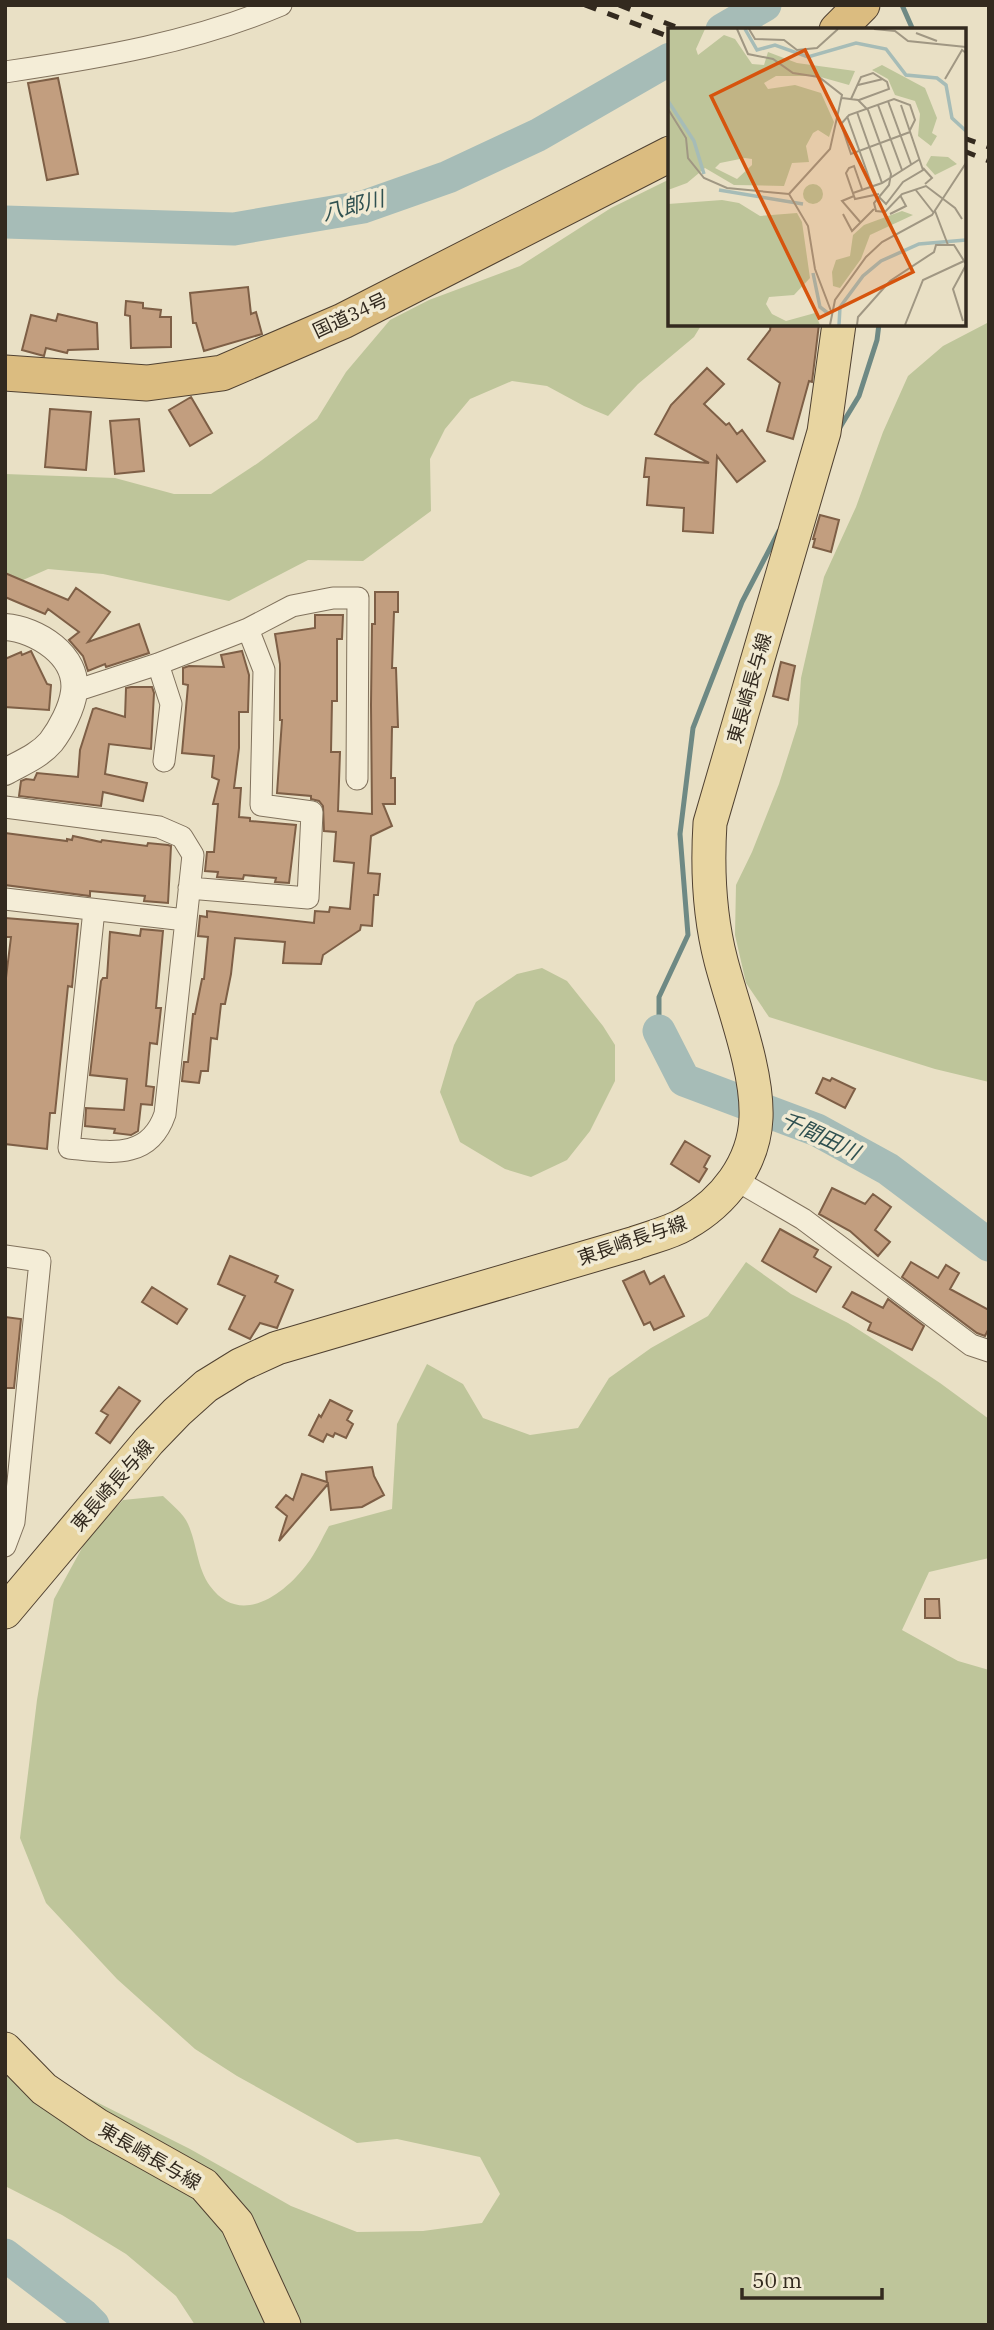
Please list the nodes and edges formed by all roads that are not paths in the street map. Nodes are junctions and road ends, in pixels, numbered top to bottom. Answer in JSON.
{"nodes":[{"id":1,"x":281,"y":5,"type":"edge"},
{"id":2,"x":5,"y":72,"type":"edge"},
{"id":3,"x":668,"y":155,"type":"edge"},
{"id":4,"x":839,"y":326,"type":"edge"},
{"id":5,"x":5,"y":373,"type":"edge"},
{"id":6,"x":5,"y":627,"type":"edge"},
{"id":7,"x":248,"y":629,"type":"junction"},
{"id":8,"x":159,"y":664,"type":"junction"},
{"id":9,"x":75,"y":691,"type":"junction"},
{"id":10,"x":163,"y":761,"type":"dead end"},
{"id":11,"x":5,"y":772,"type":"edge"},
{"id":12,"x":357,"y":779,"type":"dead end"},
{"id":13,"x":5,"y":807,"type":"edge"},
{"id":14,"x":189,"y":888,"type":"junction"},
{"id":15,"x":5,"y":899,"type":"edge"},
{"id":16,"x":94,"y":911,"type":"junction"},
{"id":17,"x":185,"y":920,"type":"junction"},
{"id":18,"x":736,"y":1180,"type":"junction"},
{"id":19,"x":5,"y":1256,"type":"edge"},
{"id":20,"x":989,"y":1351,"type":"edge"},
{"id":21,"x":5,"y":1546,"type":"edge"},
{"id":22,"x":5,"y":1612,"type":"edge"},
{"id":23,"x":5,"y":2049,"type":"edge"},
{"id":24,"x":284,"y":2325,"type":"edge"}],
"edges":[{"from":1,"to":2,"type":"street"},
{"from":3,"to":5,"type":"highway","name":"国道34号"},
{"from":4,"to":18,"type":"main road","name":"東長崎長与線"},
{"from":6,"to":9,"type":"street"},
{"from":7,"to":8,"type":"street"},
{"from":7,"to":12,"type":"street"},
{"from":7,"to":14,"type":"street"},
{"from":8,"to":9,"type":"street"},
{"from":8,"to":10,"type":"street"},
{"from":9,"to":11,"type":"street"},
{"from":13,"to":14,"type":"street"},
{"from":14,"to":17,"type":"street"},
{"from":15,"to":16,"type":"street"},
{"from":16,"to":17,"type":"street"},
{"from":16,"to":17,"type":"street"},
{"from":18,"to":20,"type":"street"},
{"from":18,"to":22,"type":"main road","name":"東長崎長与線"},
{"from":19,"to":21,"type":"street"},
{"from":23,"to":24,"type":"main road","name":"東長崎長与線"}]}
